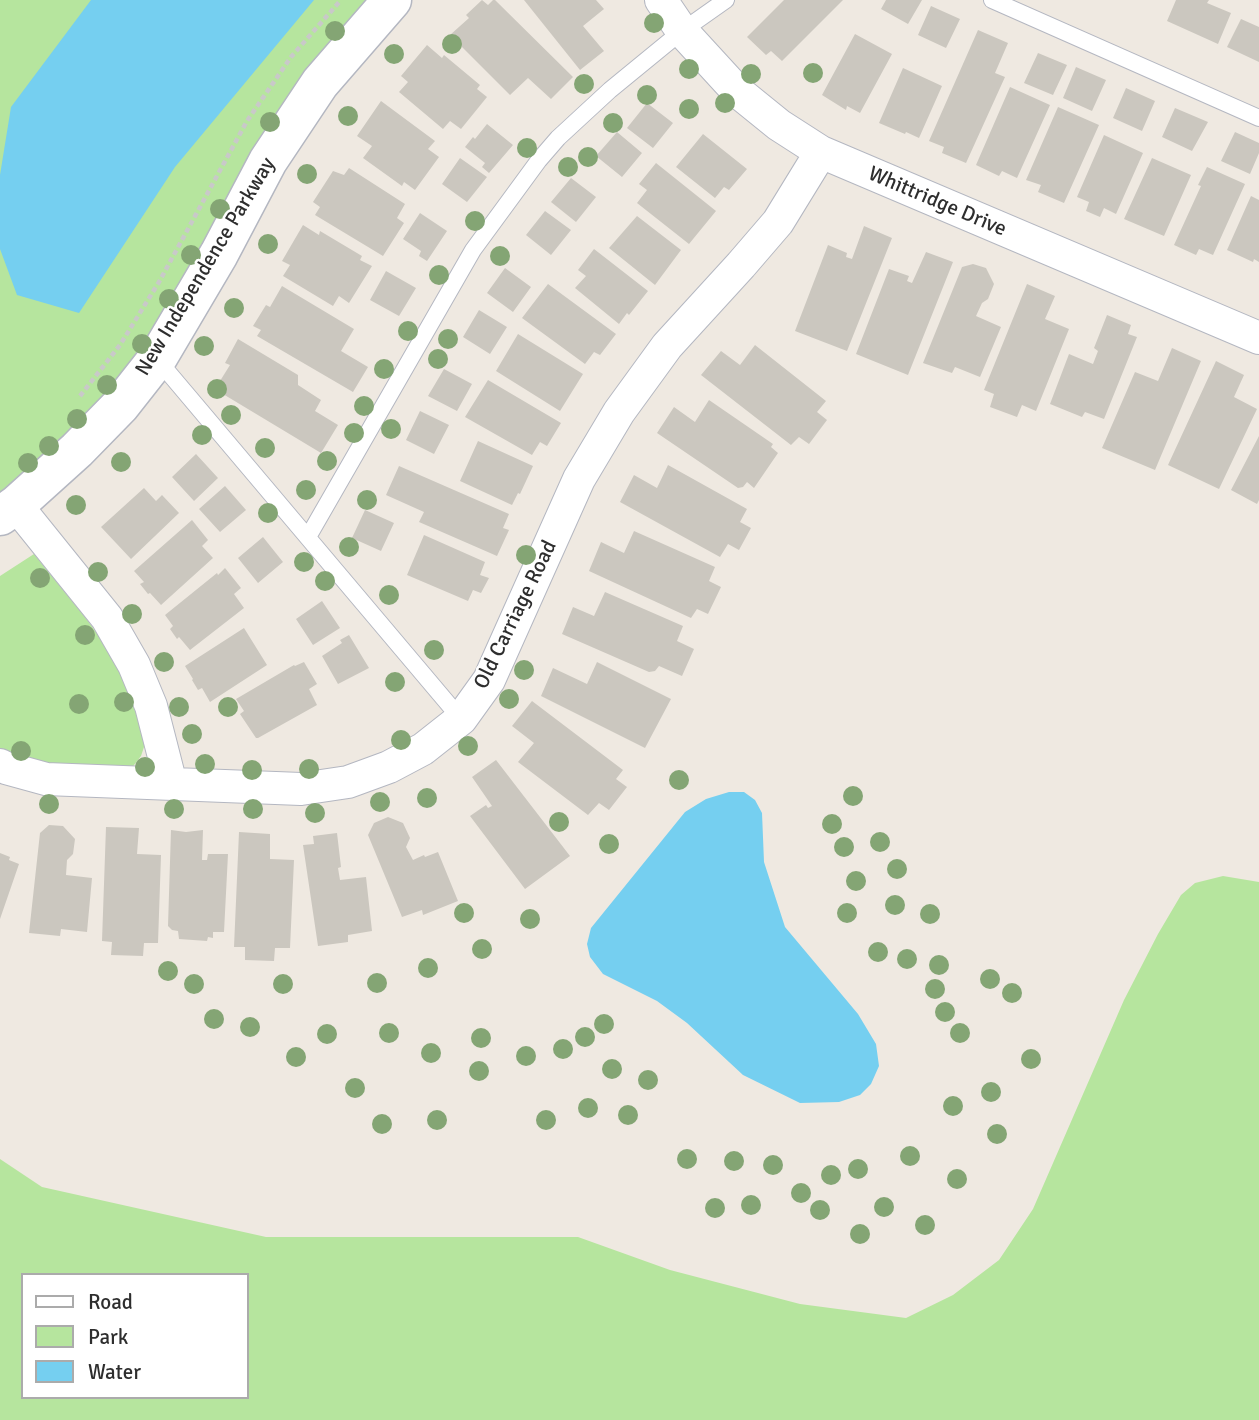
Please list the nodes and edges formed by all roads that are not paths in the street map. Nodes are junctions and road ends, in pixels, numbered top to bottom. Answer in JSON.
{"nodes":[{"id":1,"x":392,"y":0,"type":"edge"},
{"id":2,"x":661,"y":0,"type":"edge"},
{"id":3,"x":726,"y":0,"type":"edge"},
{"id":4,"x":992,"y":0,"type":"edge"},
{"id":5,"x":682,"y":31,"type":"junction"},
{"id":6,"x":1259,"y":118,"type":"edge"},
{"id":7,"x":821,"y":152,"type":"junction"},
{"id":8,"x":1259,"y":338,"type":"edge"},
{"id":9,"x":157,"y":359,"type":"junction"},
{"id":10,"x":8,"y":511,"type":"edge"},
{"id":11,"x":308,"y":537,"type":"junction"},
{"id":12,"x":461,"y":719,"type":"junction"},
{"id":13,"x":0,"y":765,"type":"edge"},
{"id":14,"x":171,"y":784,"type":"junction"}],
"edges":[{"from":1,"to":9,"type":"street","name":"New Independence Parkway"},
{"from":2,"to":5,"type":"street","name":"Whittridge Drive"},
{"from":3,"to":5,"type":"lane"},
{"from":4,"to":6,"type":"lane"},
{"from":5,"to":7,"type":"street","name":"Whittridge Drive"},
{"from":5,"to":11,"type":"lane"},
{"from":7,"to":8,"type":"street","name":"Whittridge Drive"},
{"from":7,"to":12,"type":"street","name":"Old Carriage Road"},
{"from":9,"to":10,"type":"street","name":"New Independence Parkway"},
{"from":9,"to":11,"type":"lane"},
{"from":10,"to":14,"type":"street"},
{"from":11,"to":12,"type":"lane"},
{"from":12,"to":14,"type":"street","name":"Old Carriage Road"},
{"from":13,"to":14,"type":"street","name":"Old Carriage Road"}]}
